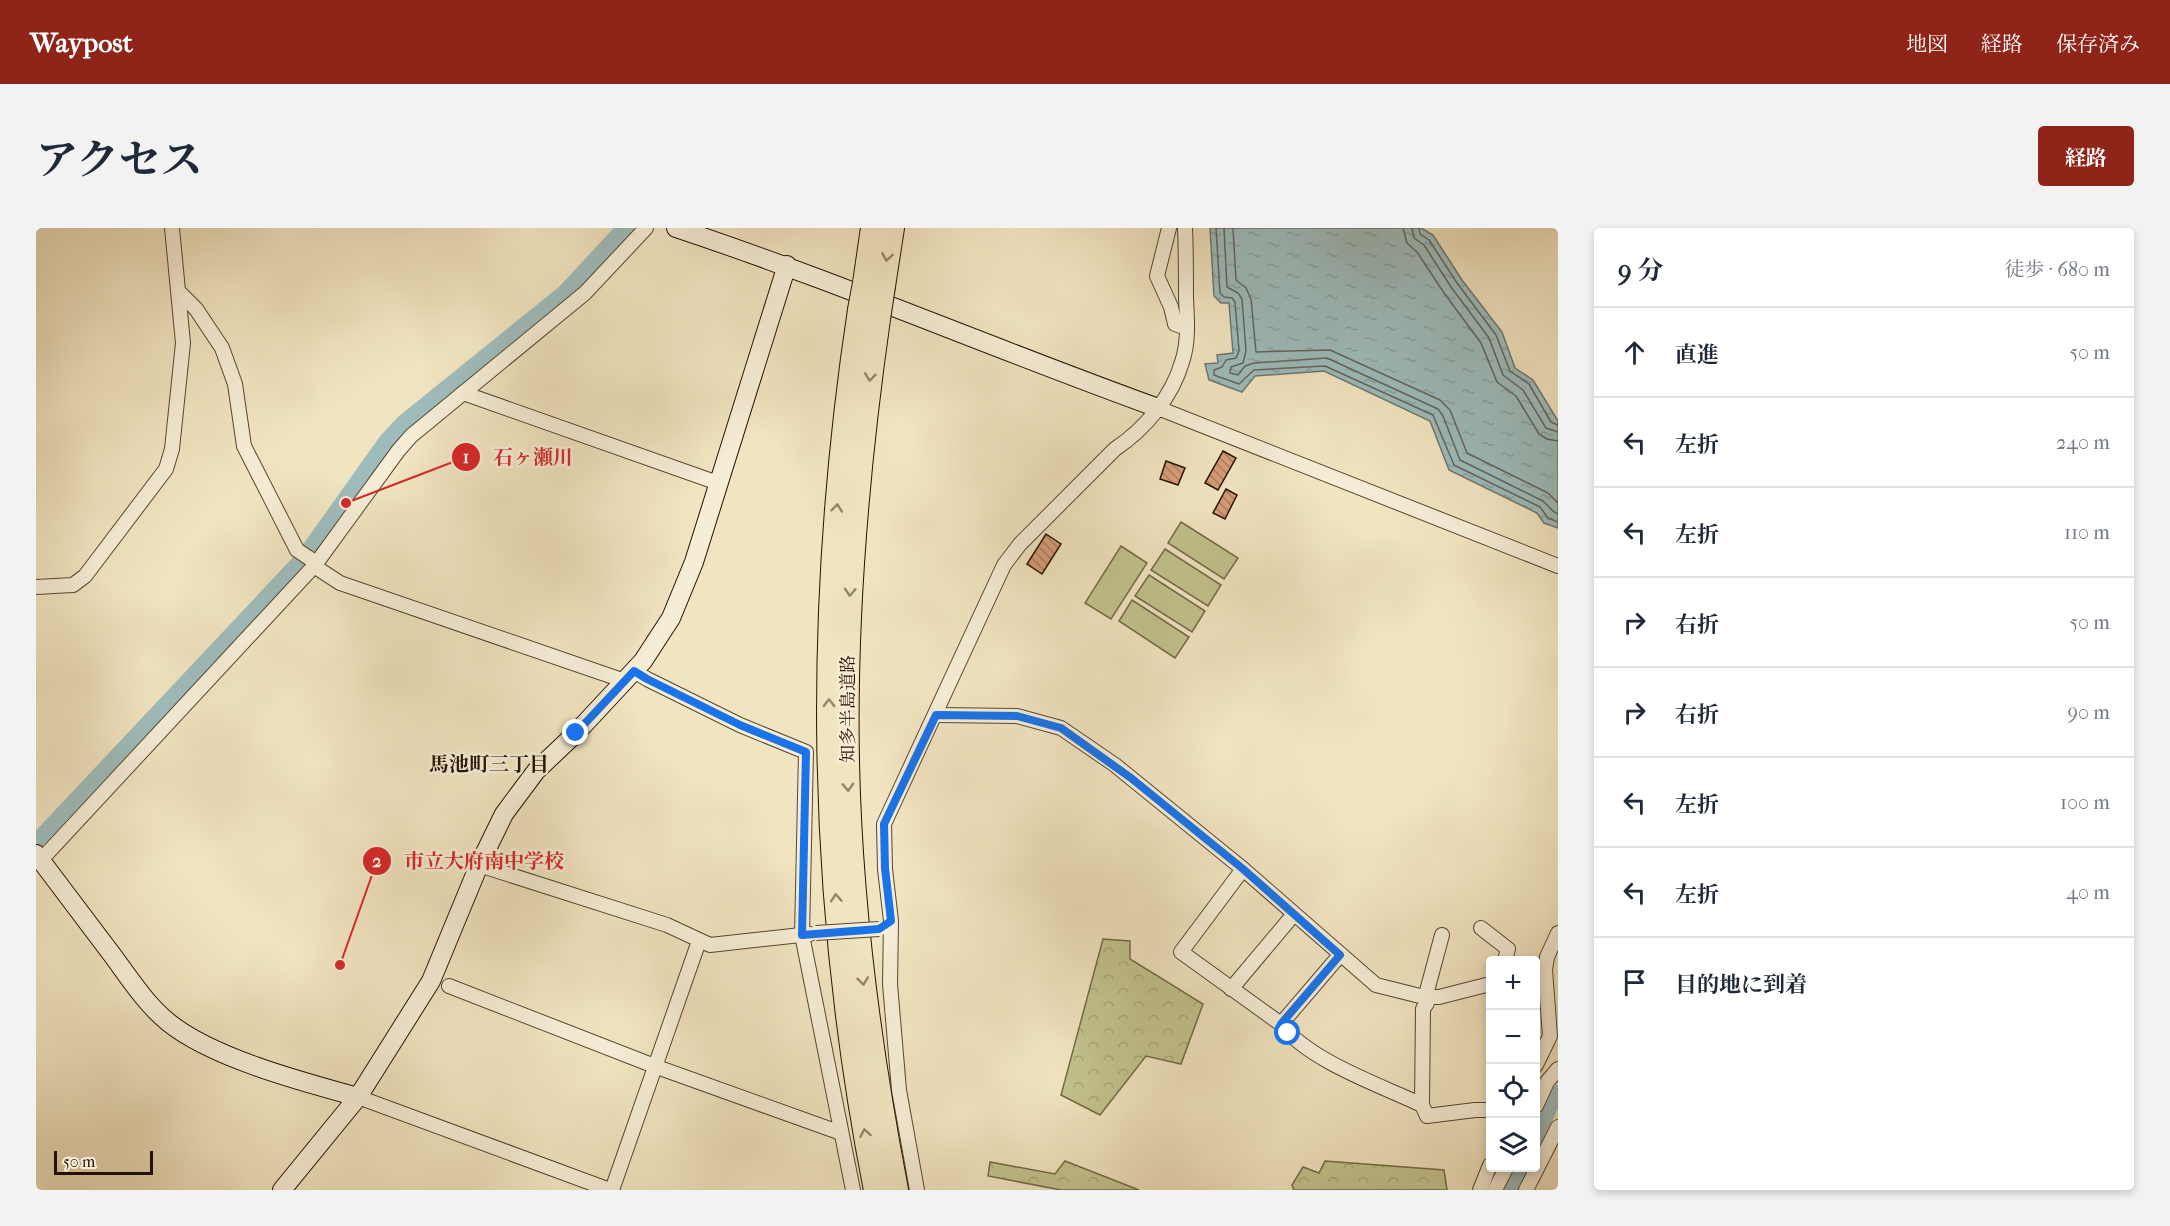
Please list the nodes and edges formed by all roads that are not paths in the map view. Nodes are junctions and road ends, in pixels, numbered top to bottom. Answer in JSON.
{"nodes":[{"id":1,"x":172,"y":228,"type":"edge"},
{"id":2,"x":646,"y":228,"type":"edge"},
{"id":3,"x":676,"y":228,"type":"edge"},
{"id":4,"x":873,"y":228,"type":"edge"},
{"id":5,"x":892,"y":228,"type":"edge"},
{"id":6,"x":1169,"y":228,"type":"edge"},
{"id":7,"x":1185,"y":228,"type":"edge"},
{"id":8,"x":787,"y":265,"type":"junction"},
{"id":9,"x":874,"y":284,"type":"junction"},
{"id":10,"x":178,"y":291,"type":"junction"},
{"id":11,"x":869,"y":315,"type":"junction"},
{"id":12,"x":1187,"y":328,"type":"junction"},
{"id":13,"x":463,"y":393,"type":"junction"},
{"id":14,"x":1158,"y":408,"type":"junction"},
{"id":15,"x":718,"y":483,"type":"junction"},
{"id":16,"x":309,"y":559,"type":"junction"},
{"id":17,"x":1558,"y":566,"type":"edge"},
{"id":18,"x":36,"y":587,"type":"edge"},
{"id":19,"x":630,"y":676,"type":"junction"},
{"id":20,"x":936,"y":715,"type":"junction"},
{"id":21,"x":38,"y":857,"type":"edge"},
{"id":22,"x":479,"y":865,"type":"junction"},
{"id":23,"x":1243,"y":869,"type":"junction"},
{"id":24,"x":1294,"y":914,"type":"junction"},
{"id":25,"x":885,"y":925,"type":"junction"},
{"id":26,"x":1480,"y":928,"type":"dead end"},
{"id":27,"x":1558,"y":933,"type":"edge"},
{"id":28,"x":809,"y":934,"type":"junction"},
{"id":29,"x":1442,"y":935,"type":"dead end"},
{"id":30,"x":699,"y":941,"type":"junction"},
{"id":31,"x":1340,"y":955,"type":"junction"},
{"id":32,"x":1506,"y":956,"type":"edge"},
{"id":33,"x":1486,"y":985,"type":"edge"},
{"id":34,"x":449,"y":986,"type":"dead end"},
{"id":35,"x":1546,"y":987,"type":"edge"},
{"id":36,"x":1231,"y":989,"type":"junction"},
{"id":37,"x":1427,"y":997,"type":"junction"},
{"id":38,"x":1281,"y":1024,"type":"junction"},
{"id":39,"x":1536,"y":1064,"type":"edge"},
{"id":40,"x":657,"y":1067,"type":"junction"},
{"id":41,"x":1558,"y":1069,"type":"edge"},
{"id":42,"x":358,"y":1097,"type":"junction"},
{"id":43,"x":1540,"y":1097,"type":"edge"},
{"id":44,"x":1422,"y":1105,"type":"junction"},
{"id":45,"x":1486,"y":1110,"type":"edge"},
{"id":46,"x":1558,"y":1127,"type":"edge"},
{"id":47,"x":841,"y":1133,"type":"junction"},
{"id":48,"x":1488,"y":1172,"type":"edge"},
{"id":49,"x":1504,"y":1172,"type":"edge"},
{"id":50,"x":282,"y":1190,"type":"edge"},
{"id":51,"x":611,"y":1190,"type":"edge"},
{"id":52,"x":853,"y":1190,"type":"edge"},
{"id":53,"x":876,"y":1190,"type":"edge"},
{"id":54,"x":896,"y":1190,"type":"edge"},
{"id":55,"x":917,"y":1190,"type":"edge"},
{"id":56,"x":1480,"y":1190,"type":"edge"},
{"id":57,"x":1495,"y":1190,"type":"edge"},
{"id":58,"x":1526,"y":1190,"type":"edge"}],
"edges":[{"from":1,"to":10,"type":"street"},
{"from":2,"to":13,"type":"street"},
{"from":3,"to":8,"type":"street"},
{"from":4,"to":9,"type":"highway","name":"知多半島道路"},
{"from":5,"to":9,"type":"highway","name":"知多半島道路","one_way":true},
{"from":6,"to":12,"type":"street"},
{"from":7,"to":12,"type":"street"},
{"from":8,"to":14,"type":"street"},
{"from":8,"to":15,"type":"street"},
{"from":9,"to":11,"type":"highway","name":"知多半島道路","bridge":true},
{"from":10,"to":16,"type":"street"},
{"from":10,"to":18,"type":"street"},
{"from":53,"to":11,"type":"highway","name":"知多半島道路","one_way":true},
{"from":11,"to":54,"type":"highway","name":"知多半島道路","one_way":true},
{"from":12,"to":14,"type":"street"},
{"from":13,"to":15,"type":"street"},
{"from":13,"to":16,"type":"street"},
{"from":14,"to":17,"type":"street"},
{"from":14,"to":20,"type":"street"},
{"from":15,"to":19,"type":"street"},
{"from":16,"to":19,"type":"street"},
{"from":16,"to":21,"type":"street"},
{"from":19,"to":22,"type":"street"},
{"from":19,"to":28,"type":"street"},
{"from":20,"to":23,"type":"street"},
{"from":20,"to":25,"type":"street"},
{"from":21,"to":42,"type":"street"},
{"from":22,"to":30,"type":"street"},
{"from":22,"to":42,"type":"street"},
{"from":23,"to":24,"type":"street"},
{"from":23,"to":36,"type":"street"},
{"from":24,"to":31,"type":"street"},
{"from":24,"to":36,"type":"street"},
{"from":25,"to":28,"type":"street","bridge":true},
{"from":25,"to":55,"type":"street"},
{"from":26,"to":32,"type":"street"},
{"from":27,"to":35,"type":"street"},
{"from":28,"to":30,"type":"street"},
{"from":28,"to":47,"type":"street"},
{"from":29,"to":37,"type":"street"},
{"from":30,"to":40,"type":"street"},
{"from":31,"to":37,"type":"street"},
{"from":31,"to":38,"type":"street"},
{"from":33,"to":37,"type":"street"},
{"from":34,"to":40,"type":"street"},
{"from":35,"to":39,"type":"street"},
{"from":36,"to":38,"type":"street"},
{"from":37,"to":44,"type":"street"},
{"from":38,"to":44,"type":"street"},
{"from":40,"to":47,"type":"street"},
{"from":40,"to":51,"type":"street"},
{"from":41,"to":43,"type":"street"},
{"from":42,"to":50,"type":"street"},
{"from":42,"to":51,"type":"street"},
{"from":44,"to":45,"type":"street"},
{"from":46,"to":58,"type":"street"},
{"from":47,"to":52,"type":"street"},
{"from":48,"to":56,"type":"street"},
{"from":49,"to":57,"type":"street"}]}
